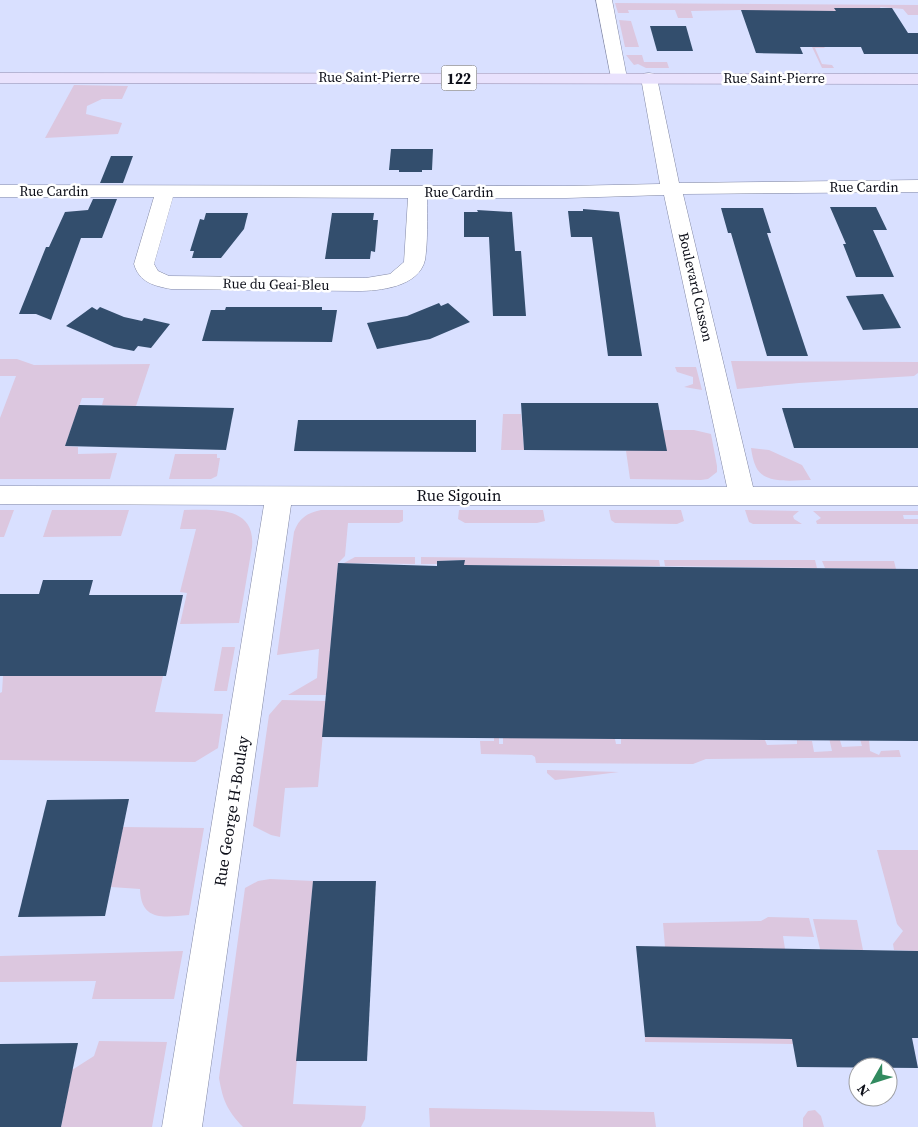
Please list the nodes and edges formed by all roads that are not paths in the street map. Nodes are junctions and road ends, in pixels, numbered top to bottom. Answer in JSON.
{"nodes":[{"id":1,"x":604,"y":0,"type":"edge"},
{"id":2,"x":0,"y":78,"type":"edge"},
{"id":3,"x":619,"y":78,"type":"junction"},
{"id":4,"x":649,"y":78,"type":"junction"},
{"id":5,"x":918,"y":78,"type":"edge"},
{"id":6,"x":913,"y":186,"type":"edge"},
{"id":7,"x":672,"y":189,"type":"junction"},
{"id":8,"x":0,"y":191,"type":"edge"},
{"id":9,"x":165,"y":192,"type":"junction"},
{"id":10,"x":418,"y":192,"type":"junction"},
{"id":11,"x":918,"y":204,"type":"edge"},
{"id":12,"x":0,"y":495,"type":"edge"},
{"id":13,"x":279,"y":495,"type":"junction"},
{"id":14,"x":742,"y":496,"type":"junction"},
{"id":15,"x":918,"y":496,"type":"edge"},
{"id":16,"x":182,"y":1127,"type":"edge"}],
"edges":[{"from":1,"to":3,"type":"street"},
{"from":2,"to":3,"type":"main road","name":"Rue Saint-Pierre","number":"122"},
{"from":3,"to":4,"type":"main road","name":"Rue Saint-Pierre","number":"122"},
{"from":4,"to":5,"type":"main road","name":"Rue Saint-Pierre","number":"122"},
{"from":4,"to":7,"type":"street","name":"Boulevard Cusson"},
{"from":6,"to":7,"type":"street","name":"Rue Cardin"},
{"from":6,"to":11,"type":"street"},
{"from":7,"to":10,"type":"street","name":"Rue Cardin"},
{"from":7,"to":14,"type":"street","name":"Boulevard Cusson"},
{"from":8,"to":9,"type":"street","name":"Rue Cardin"},
{"from":9,"to":10,"type":"street","name":"Rue Cardin"},
{"from":9,"to":10,"type":"street","name":"Rue du Geai-Bleu"},
{"from":12,"to":13,"type":"street","name":"Rue Sigouin"},
{"from":13,"to":14,"type":"street","name":"Rue Sigouin"},
{"from":13,"to":16,"type":"street","name":"Rue George H-Boulay"},
{"from":14,"to":15,"type":"street","name":"Rue Sigouin"}]}
